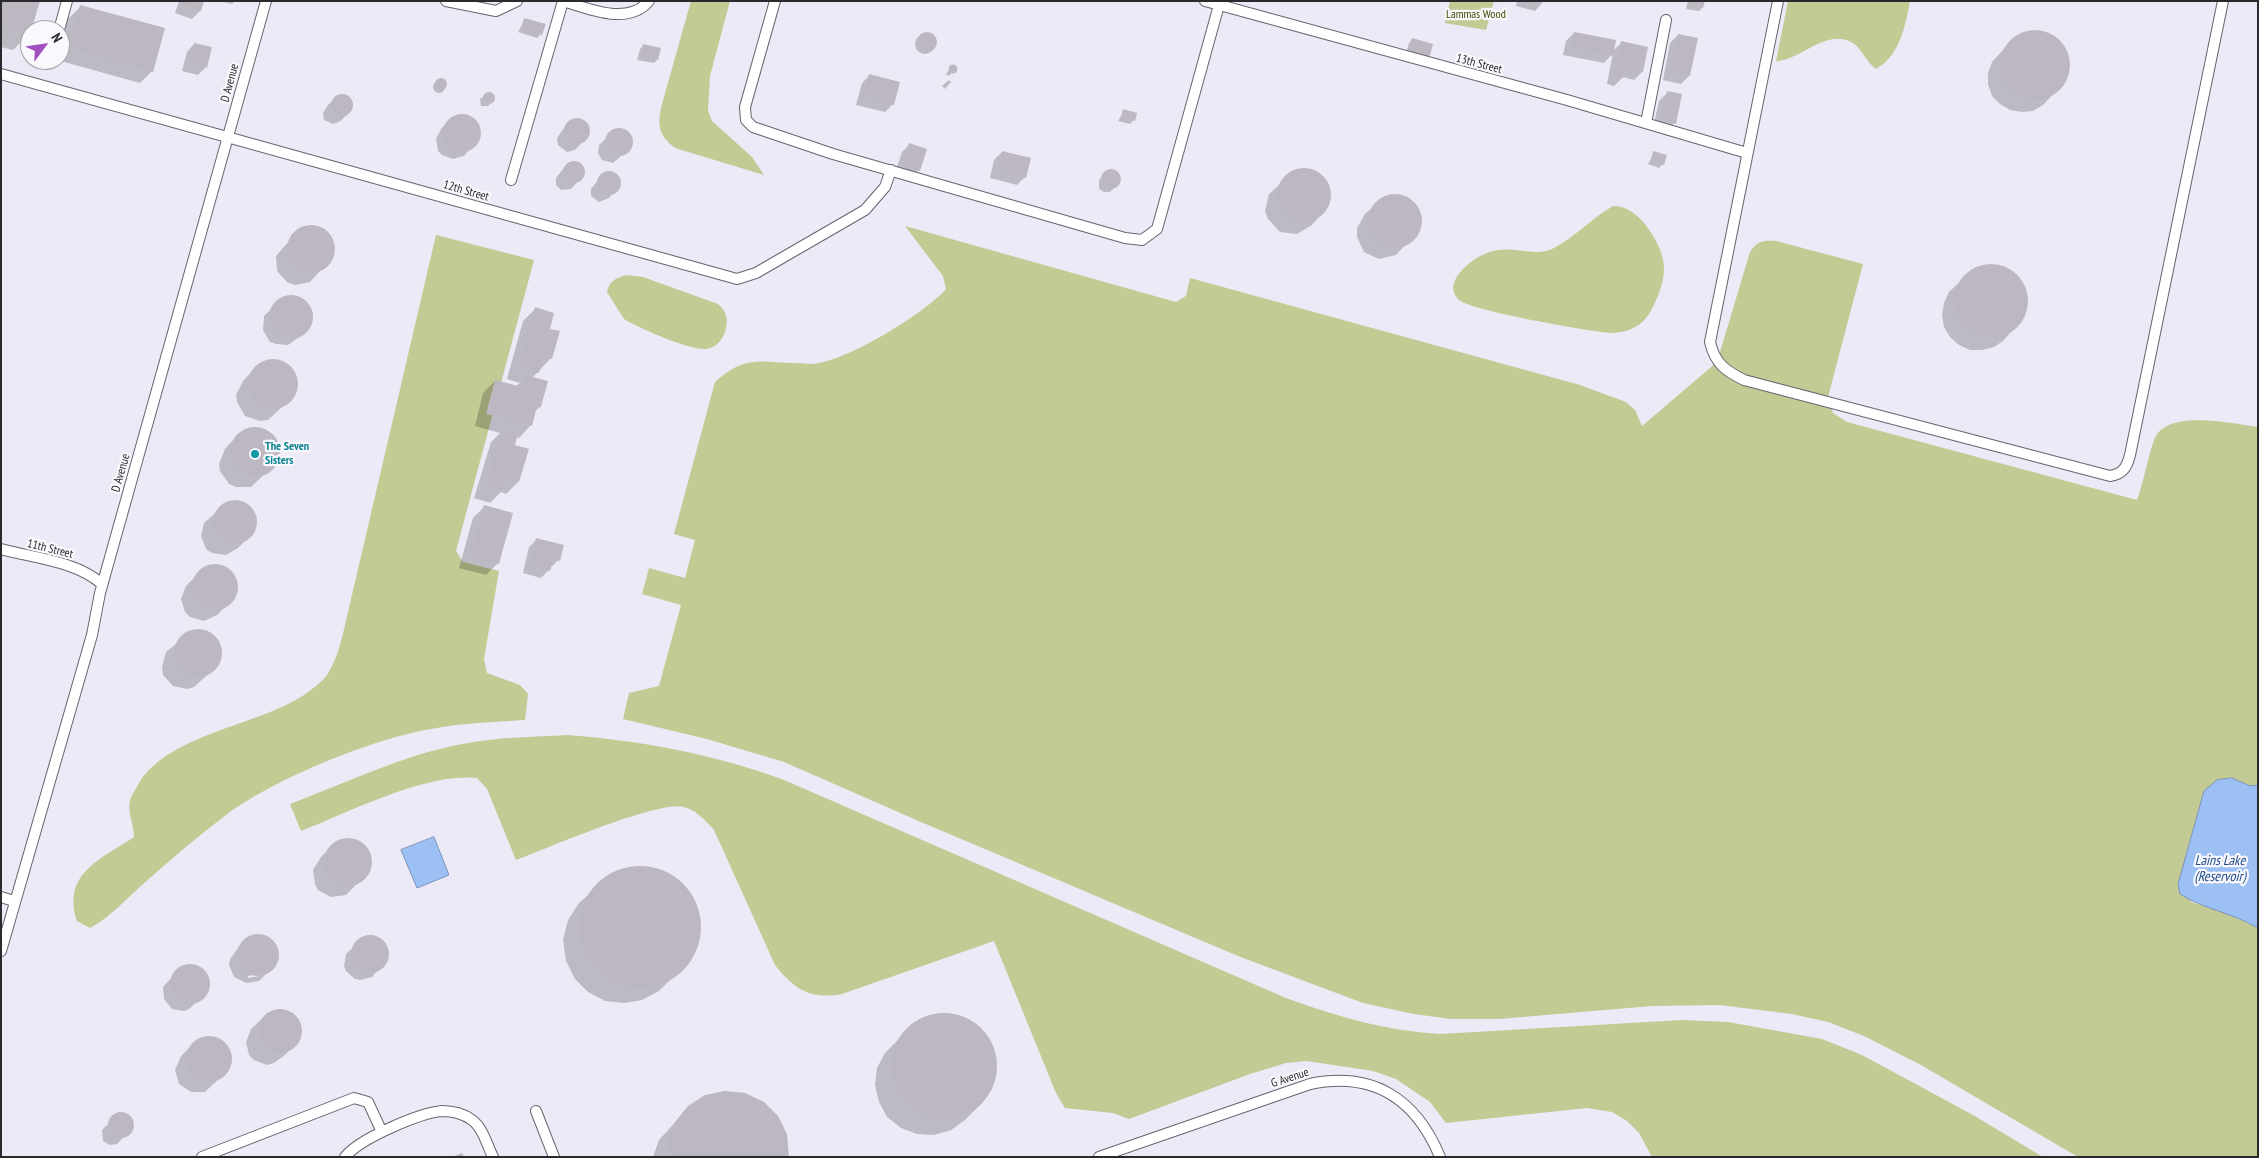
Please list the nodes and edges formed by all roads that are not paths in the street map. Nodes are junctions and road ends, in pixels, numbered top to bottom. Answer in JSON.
{"nodes":[{"id":1,"x":67,"y":1,"type":"edge"},
{"id":2,"x":266,"y":1,"type":"edge"},
{"id":3,"x":446,"y":1,"type":"edge"},
{"id":4,"x":517,"y":1,"type":"edge"},
{"id":5,"x":649,"y":1,"type":"edge"},
{"id":6,"x":775,"y":1,"type":"edge"},
{"id":7,"x":1204,"y":1,"type":"edge"},
{"id":8,"x":1778,"y":1,"type":"edge"},
{"id":9,"x":2223,"y":1,"type":"edge"},
{"id":10,"x":1219,"y":5,"type":"junction"},
{"id":11,"x":62,"y":20,"type":"edge"},
{"id":12,"x":1666,"y":20,"type":"dead end"},
{"id":13,"x":1,"y":74,"type":"edge"},
{"id":14,"x":1646,"y":123,"type":"junction"},
{"id":15,"x":228,"y":137,"type":"junction"},
{"id":16,"x":1747,"y":153,"type":"junction"},
{"id":17,"x":890,"y":170,"type":"junction"},
{"id":18,"x":511,"y":180,"type":"dead end"},
{"id":19,"x":1,"y":549,"type":"edge"},
{"id":20,"x":102,"y":584,"type":"junction"},
{"id":21,"x":1,"y":898,"type":"edge"},
{"id":22,"x":14,"y":901,"type":"junction"},
{"id":23,"x":1,"y":951,"type":"edge"},
{"id":24,"x":536,"y":1111,"type":"dead end"},
{"id":25,"x":382,"y":1132,"type":"junction"},
{"id":26,"x":1123,"y":1152,"type":"edge"},
{"id":27,"x":202,"y":1157,"type":"edge"},
{"id":28,"x":345,"y":1157,"type":"edge"},
{"id":29,"x":492,"y":1157,"type":"edge"},
{"id":30,"x":554,"y":1157,"type":"edge"},
{"id":31,"x":1099,"y":1157,"type":"edge"},
{"id":32,"x":1440,"y":1157,"type":"edge"}],
"edges":[{"from":1,"to":11,"type":"lane"},
{"from":2,"to":15,"type":"lane","name":"D Avenue"},
{"from":3,"to":4,"type":"lane"},
{"from":5,"to":18,"type":"lane"},
{"from":6,"to":17,"type":"lane"},
{"from":7,"to":10,"type":"lane","name":"13th Street"},
{"from":8,"to":16,"type":"lane"},
{"from":9,"to":16,"type":"lane"},
{"from":10,"to":14,"type":"lane","name":"13th Street"},
{"from":10,"to":17,"type":"lane"},
{"from":12,"to":14,"type":"lane"},
{"from":13,"to":15,"type":"lane","name":"12th Street"},
{"from":14,"to":16,"type":"lane","name":"13th Street"},
{"from":15,"to":17,"type":"lane","name":"12th Street"},
{"from":15,"to":20,"type":"lane","name":"D Avenue"},
{"from":19,"to":20,"type":"lane","name":"11th Street"},
{"from":20,"to":22,"type":"lane","name":"D Avenue"},
{"from":21,"to":22,"type":"lane"},
{"from":22,"to":23,"type":"lane","name":"D Avenue"},
{"from":24,"to":30,"type":"lane"},
{"from":25,"to":27,"type":"lane"},
{"from":25,"to":28,"type":"lane"},
{"from":25,"to":29,"type":"lane"},
{"from":26,"to":31,"type":"lane","name":"G Avenue"},
{"from":26,"to":32,"type":"lane","name":"G Avenue"}]}
